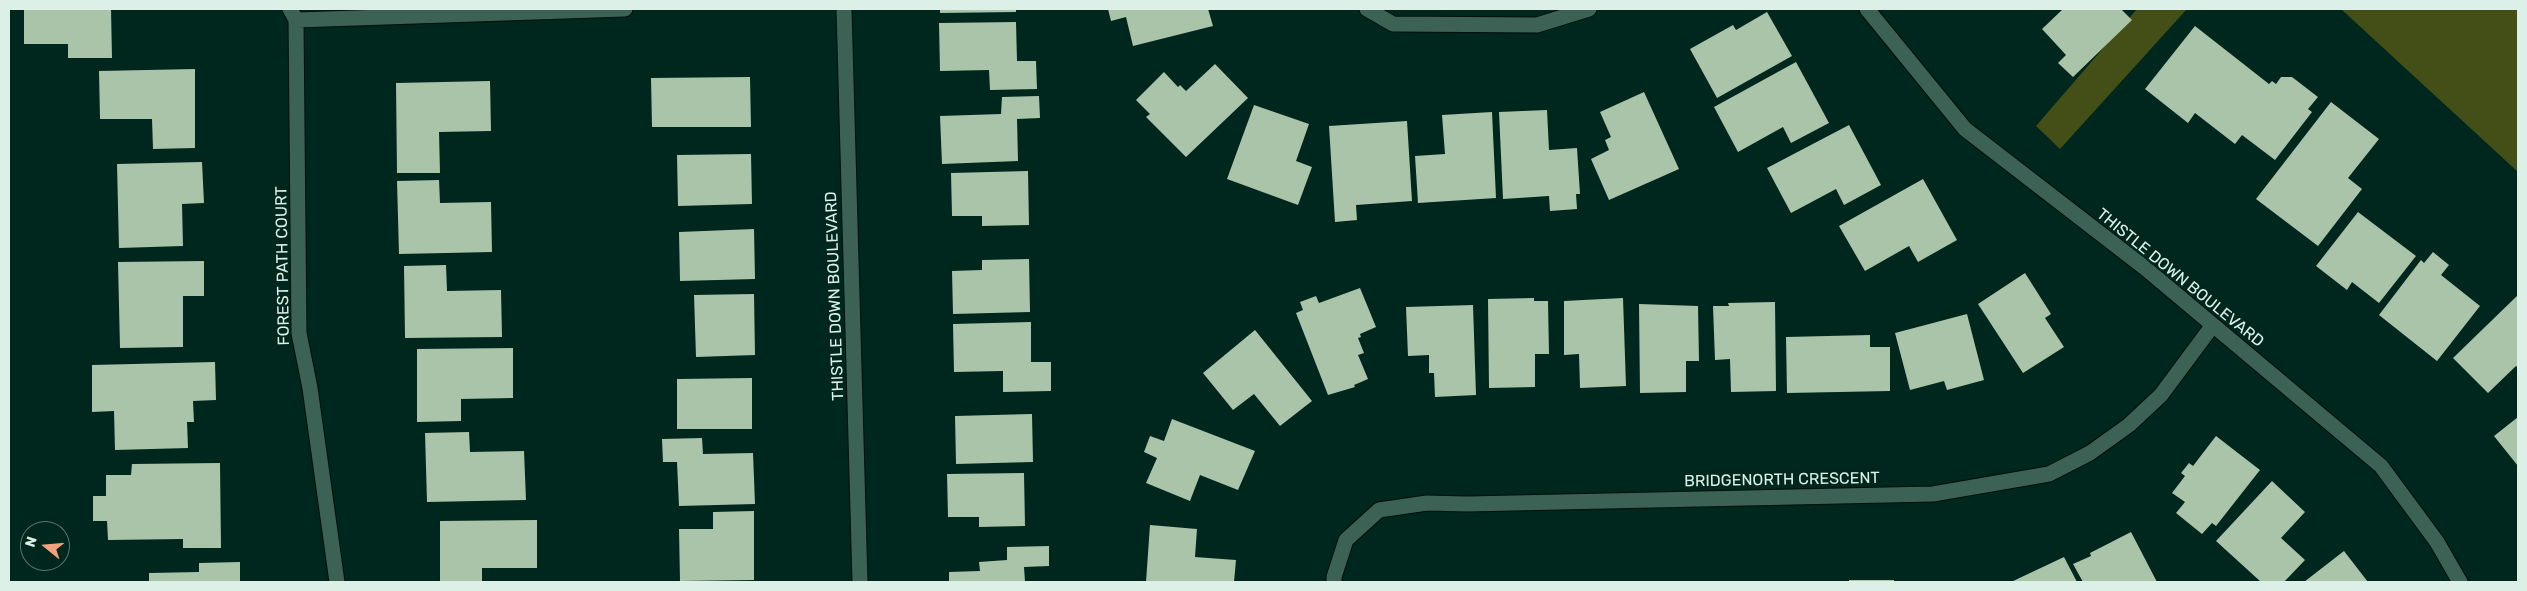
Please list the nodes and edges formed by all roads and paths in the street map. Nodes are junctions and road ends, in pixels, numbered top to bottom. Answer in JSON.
{"nodes":[{"id":1,"x":625,"y":9,"type":"edge"},
{"id":2,"x":844,"y":9,"type":"edge"},
{"id":3,"x":1367,"y":9,"type":"edge"},
{"id":4,"x":1589,"y":9,"type":"edge"},
{"id":5,"x":1867,"y":9,"type":"edge"},
{"id":6,"x":293,"y":14,"type":"edge"},
{"id":7,"x":2213,"y":325,"type":"junction"},
{"id":8,"x":337,"y":582,"type":"edge"},
{"id":9,"x":860,"y":582,"type":"edge"},
{"id":10,"x":1334,"y":582,"type":"edge"},
{"id":11,"x":2460,"y":582,"type":"edge"}],
"edges":[{"from":1,"to":6,"type":"street"},
{"from":2,"to":9,"type":"street","name":"THISTLE DOWN BOULEVARD"},
{"from":3,"to":4,"type":"street"},
{"from":5,"to":7,"type":"street","name":"THISTLE DOWN BOULEVARD"},
{"from":6,"to":8,"type":"street","name":"FOREST PATH COURT"},
{"from":7,"to":10,"type":"street","name":"BRIDGENORTH CRESCENT"},
{"from":7,"to":11,"type":"street","name":"THISTLE DOWN BOULEVARD"}]}
